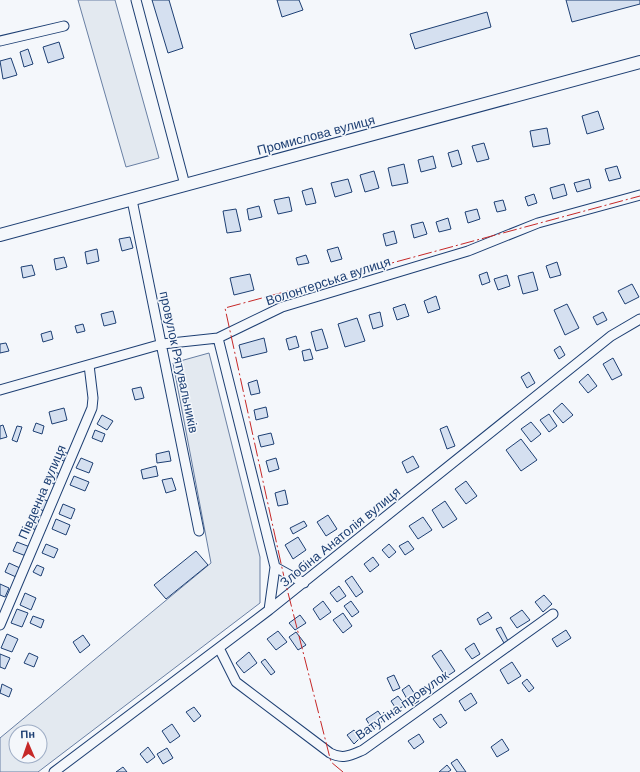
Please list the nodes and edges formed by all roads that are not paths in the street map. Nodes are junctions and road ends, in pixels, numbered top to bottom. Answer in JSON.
{"nodes":[{"id":1,"x":136,"y":0,"type":"edge"},
{"id":2,"x":64,"y":26,"type":"dead end"},
{"id":3,"x":0,"y":41,"type":"edge"},
{"id":4,"x":640,"y":62,"type":"edge"},
{"id":5,"x":185,"y":185,"type":"junction"},
{"id":6,"x":640,"y":195,"type":"edge"},
{"id":7,"x":132,"y":200,"type":"junction"},
{"id":8,"x":0,"y":235,"type":"edge"},
{"id":9,"x":639,"y":320,"type":"edge"},
{"id":10,"x":218,"y":338,"type":"junction"},
{"id":11,"x":162,"y":344,"type":"junction"},
{"id":12,"x":89,"y":365,"type":"junction"},
{"id":13,"x":0,"y":390,"type":"edge"},
{"id":14,"x":199,"y":531,"type":"dead end"},
{"id":15,"x":275,"y":567,"type":"junction"},
{"id":16,"x":304,"y":583,"type":"junction"},
{"id":17,"x":269,"y":610,"type":"junction"},
{"id":18,"x":553,"y":614,"type":"dead end"},
{"id":19,"x":0,"y":625,"type":"edge"},
{"id":20,"x":219,"y":648,"type":"junction"},
{"id":21,"x":54,"y":772,"type":"edge"}],
"edges":[{"from":1,"to":5,"type":"street"},
{"from":2,"to":3,"type":"street"},
{"from":4,"to":5,"type":"street","name":"Промислова вулиця"},
{"from":5,"to":7,"type":"street","name":"Промислова вулиця"},
{"from":6,"to":10,"type":"street","name":"Волонтерська вулиця"},
{"from":7,"to":8,"type":"street","name":"Промислова вулиця"},
{"from":7,"to":11,"type":"street","name":"провулок Рятувальників"},
{"from":9,"to":16,"type":"street","name":"Злобіна Анатолія вулиця"},
{"from":10,"to":11,"type":"street","name":"Волонтерська вулиця"},
{"from":10,"to":15,"type":"street"},
{"from":11,"to":12,"type":"street","name":"Волонтерська вулиця"},
{"from":11,"to":14,"type":"street","name":"провулок Рятувальників"},
{"from":12,"to":13,"type":"street","name":"Волонтерська вулиця"},
{"from":12,"to":19,"type":"street","name":"Південна вулиця"},
{"from":15,"to":16,"type":"street"},
{"from":15,"to":17,"type":"street"},
{"from":16,"to":17,"type":"street","name":"Злобіна Анатолія вулиця"},
{"from":17,"to":20,"type":"street","name":"Злобіна Анатолія вулиця"},
{"from":18,"to":20,"type":"street","name":"Ватутіна провулок"},
{"from":20,"to":21,"type":"street","name":"Злобіна Анатолія вулиця"}]}
